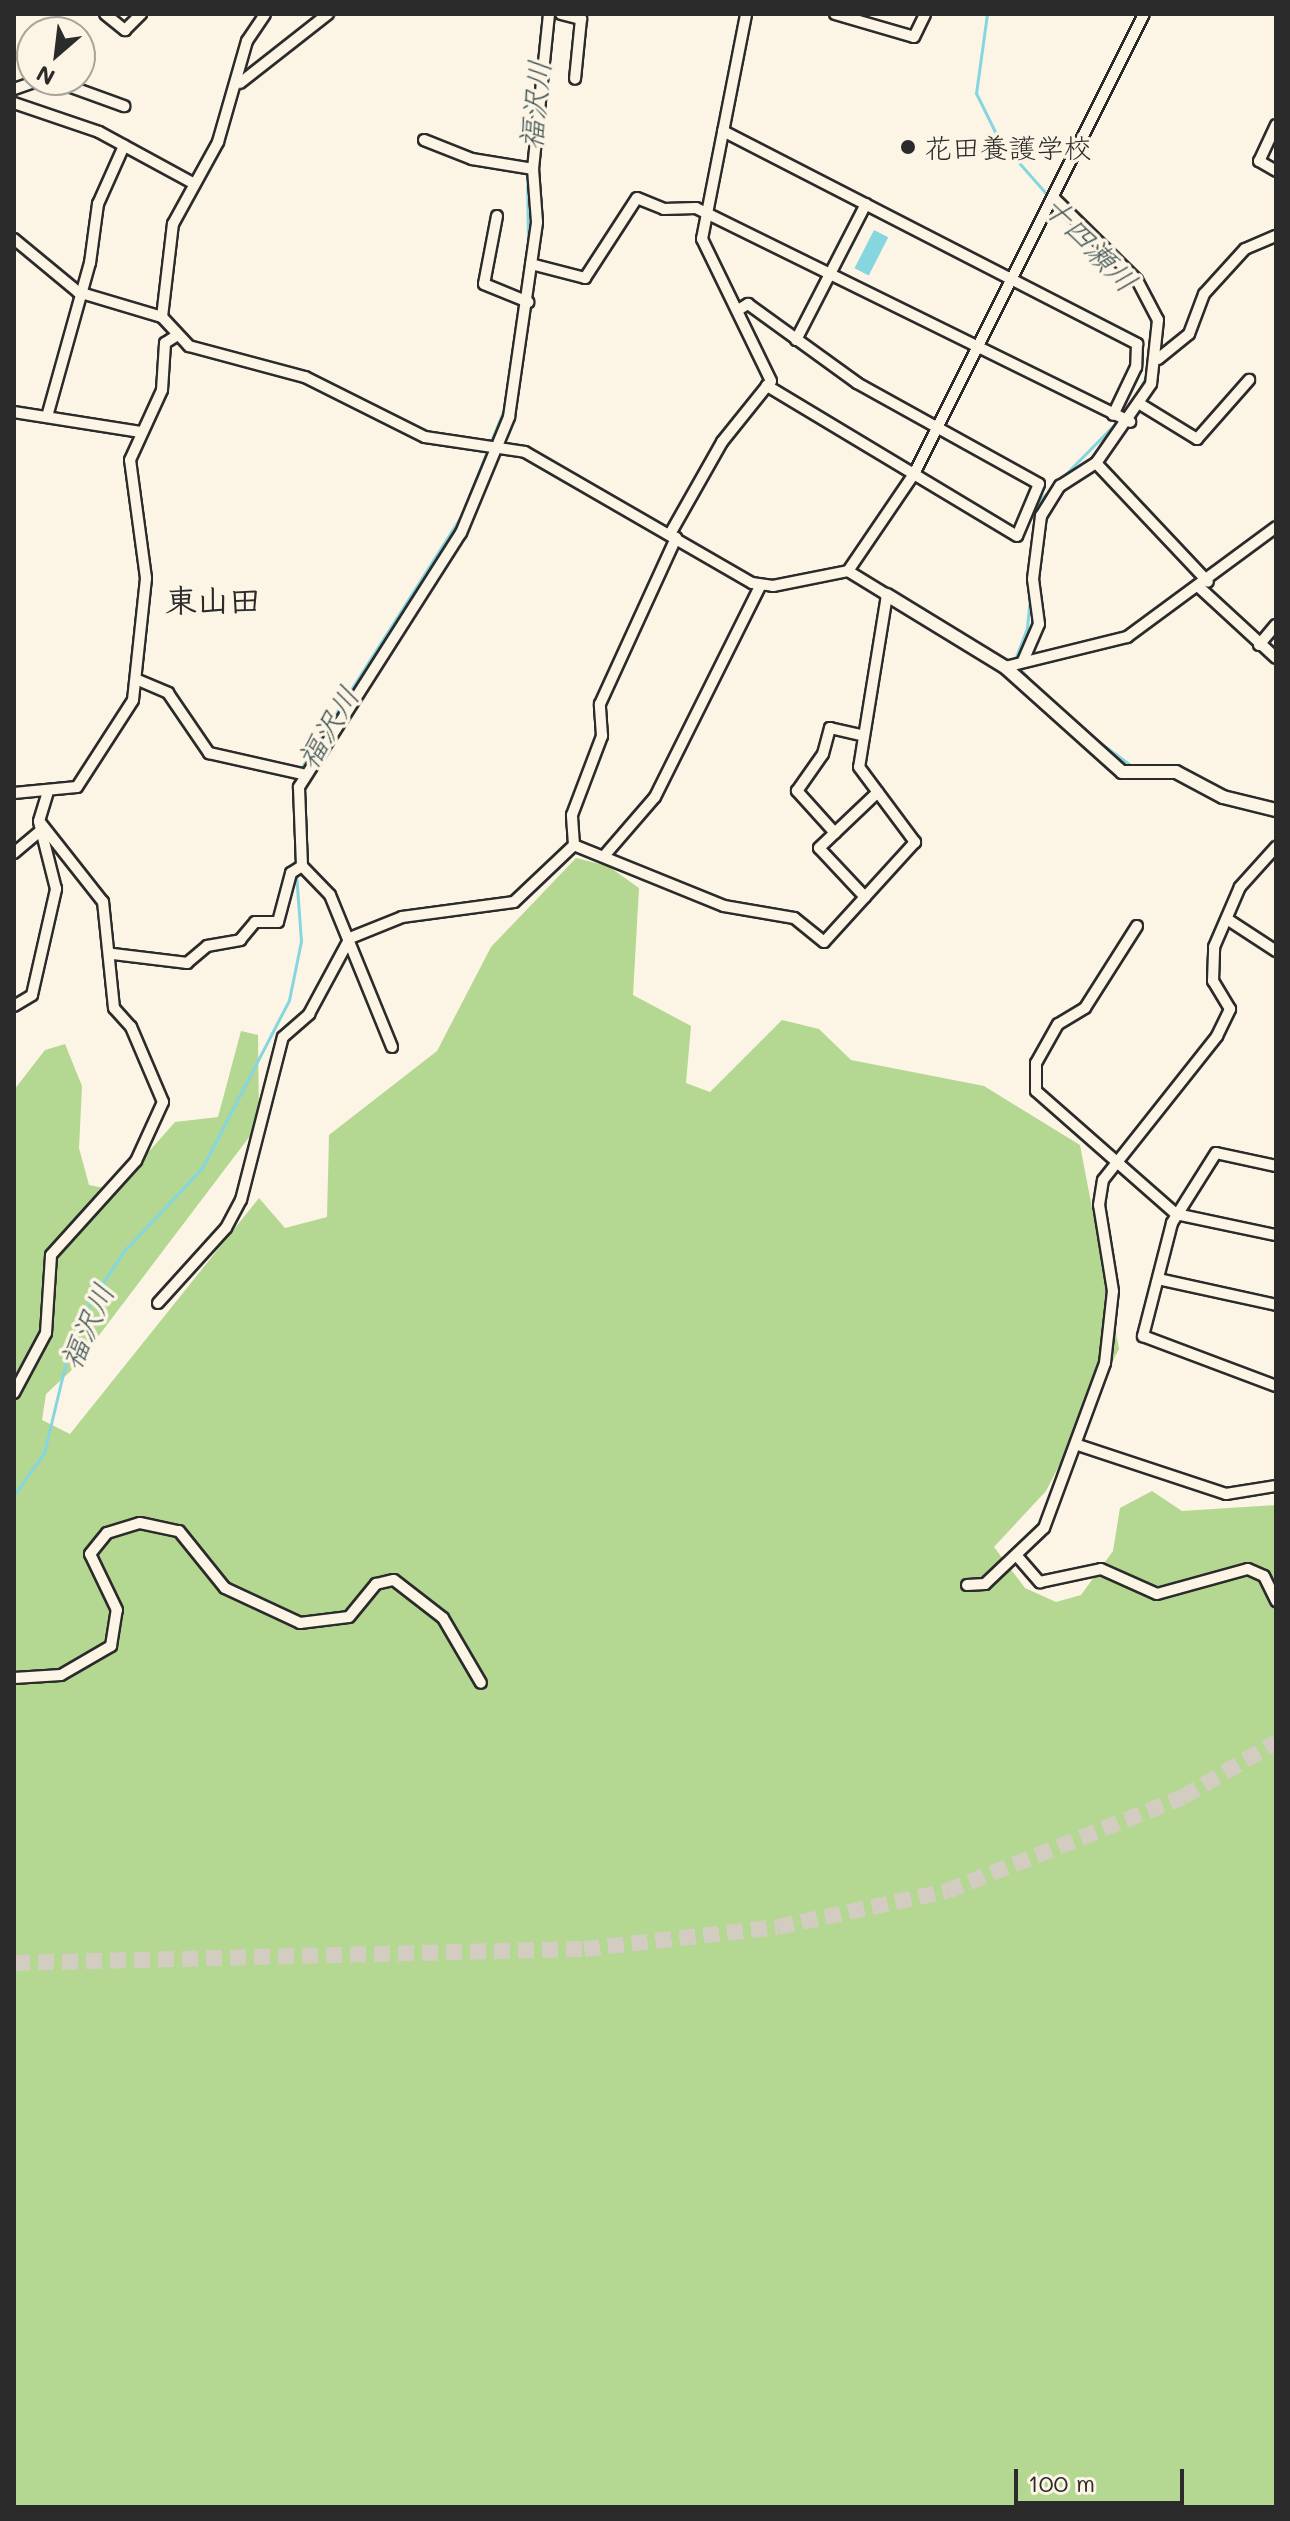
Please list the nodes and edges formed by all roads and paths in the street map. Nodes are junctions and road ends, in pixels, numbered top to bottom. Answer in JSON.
{"nodes":[{"id":1,"x":105,"y":14,"type":"edge"},
{"id":2,"x":141,"y":14,"type":"edge"},
{"id":3,"x":265,"y":14,"type":"edge"},
{"id":4,"x":328,"y":14,"type":"edge"},
{"id":5,"x":549,"y":14,"type":"edge"},
{"id":6,"x":561,"y":14,"type":"edge"},
{"id":7,"x":746,"y":14,"type":"edge"},
{"id":8,"x":835,"y":14,"type":"edge"},
{"id":9,"x":925,"y":14,"type":"edge"},
{"id":10,"x":1144,"y":14,"type":"edge"},
{"id":11,"x":575,"y":79,"type":"dead end"},
{"id":12,"x":240,"y":83,"type":"junction"},
{"id":13,"x":96,"y":96,"type":"edge"},
{"id":14,"x":14,"y":103,"type":"edge"},
{"id":15,"x":124,"y":106,"type":"dead end"},
{"id":16,"x":1276,"y":125,"type":"edge"},
{"id":17,"x":723,"y":131,"type":"junction"},
{"id":18,"x":424,"y":140,"type":"dead end"},
{"id":19,"x":124,"y":146,"type":"junction"},
{"id":20,"x":533,"y":169,"type":"junction"},
{"id":21,"x":1276,"y":171,"type":"edge"},
{"id":22,"x":193,"y":183,"type":"junction"},
{"id":23,"x":1056,"y":200,"type":"junction"},
{"id":24,"x":866,"y":204,"type":"junction"},
{"id":25,"x":707,"y":215,"type":"junction"},
{"id":26,"x":497,"y":216,"type":"dead end"},
{"id":27,"x":1276,"y":236,"type":"edge"},
{"id":28,"x":14,"y":239,"type":"edge"},
{"id":29,"x":531,"y":264,"type":"junction"},
{"id":30,"x":830,"y":271,"type":"junction"},
{"id":31,"x":1015,"y":281,"type":"junction"},
{"id":32,"x":78,"y":292,"type":"junction"},
{"id":33,"x":528,"y":302,"type":"junction"},
{"id":34,"x":738,"y":310,"type":"junction"},
{"id":35,"x":162,"y":317,"type":"junction"},
{"id":36,"x":176,"y":336,"type":"junction"},
{"id":37,"x":796,"y":340,"type":"junction"},
{"id":38,"x":980,"y":348,"type":"junction"},
{"id":39,"x":1158,"y":359,"type":"junction"},
{"id":40,"x":1249,"y":380,"type":"dead end"},
{"id":41,"x":767,"y":386,"type":"junction"},
{"id":42,"x":1140,"y":404,"type":"junction"},
{"id":43,"x":14,"y":412,"type":"edge"},
{"id":44,"x":48,"y":413,"type":"junction"},
{"id":45,"x":1113,"y":415,"type":"junction"},
{"id":46,"x":1130,"y":422,"type":"junction"},
{"id":47,"x":939,"y":426,"type":"junction"},
{"id":48,"x":140,"y":432,"type":"junction"},
{"id":49,"x":496,"y":450,"type":"junction"},
{"id":50,"x":1096,"y":463,"type":"junction"},
{"id":51,"x":914,"y":474,"type":"junction"},
{"id":52,"x":1048,"y":487,"type":"junction"},
{"id":53,"x":1276,"y":527,"type":"edge"},
{"id":54,"x":673,"y":536,"type":"junction"},
{"id":55,"x":848,"y":571,"type":"junction"},
{"id":56,"x":1204,"y":585,"type":"junction"},
{"id":57,"x":760,"y":586,"type":"junction"},
{"id":58,"x":887,"y":595,"type":"junction"},
{"id":59,"x":1276,"y":625,"type":"edge"},
{"id":60,"x":1259,"y":645,"type":"junction"},
{"id":61,"x":1276,"y":658,"type":"edge"},
{"id":62,"x":1023,"y":661,"type":"junction"},
{"id":63,"x":1005,"y":667,"type":"junction"},
{"id":64,"x":138,"y":680,"type":"junction"},
{"id":65,"x":861,"y":735,"type":"junction"},
{"id":66,"x":302,"y":774,"type":"junction"},
{"id":67,"x":878,"y":792,"type":"junction"},
{"id":68,"x":14,"y":793,"type":"edge"},
{"id":69,"x":47,"y":794,"type":"junction"},
{"id":70,"x":1276,"y":810,"type":"edge"},
{"id":71,"x":39,"y":826,"type":"junction"},
{"id":72,"x":835,"y":833,"type":"junction"},
{"id":73,"x":574,"y":845,"type":"junction"},
{"id":74,"x":1276,"y":847,"type":"edge"},
{"id":75,"x":14,"y":853,"type":"edge"},
{"id":76,"x":604,"y":856,"type":"junction"},
{"id":77,"x":302,"y":866,"type":"junction"},
{"id":78,"x":865,"y":897,"type":"junction"},
{"id":79,"x":1227,"y":919,"type":"junction"},
{"id":80,"x":1137,"y":926,"type":"dead end"},
{"id":81,"x":350,"y":938,"type":"junction"},
{"id":82,"x":1276,"y":951,"type":"edge"},
{"id":83,"x":113,"y":954,"type":"junction"},
{"id":84,"x":14,"y":1006,"type":"edge"},
{"id":85,"x":392,"y":1047,"type":"dead end"},
{"id":86,"x":1117,"y":1161,"type":"junction"},
{"id":87,"x":1276,"y":1166,"type":"edge"},
{"id":88,"x":1176,"y":1214,"type":"junction"},
{"id":89,"x":1276,"y":1235,"type":"edge"},
{"id":90,"x":1158,"y":1279,"type":"junction"},
{"id":91,"x":158,"y":1303,"type":"dead end"},
{"id":92,"x":1276,"y":1305,"type":"edge"},
{"id":93,"x":1276,"y":1386,"type":"edge"},
{"id":94,"x":14,"y":1393,"type":"edge"},
{"id":95,"x":1078,"y":1445,"type":"junction"},
{"id":96,"x":1276,"y":1486,"type":"edge"},
{"id":97,"x":1017,"y":1556,"type":"junction"},
{"id":98,"x":967,"y":1585,"type":"dead end"},
{"id":99,"x":1276,"y":1601,"type":"edge"},
{"id":100,"x":14,"y":1678,"type":"edge"},
{"id":101,"x":481,"y":1683,"type":"dead end"}],
"edges":[{"from":1,"to":2,"type":"street"},
{"from":3,"to":12,"type":"street"},
{"from":4,"to":12,"type":"street"},
{"from":5,"to":20,"type":"street"},
{"from":6,"to":11,"type":"street"},
{"from":7,"to":17,"type":"street"},
{"from":8,"to":9,"type":"street"},
{"from":10,"to":23,"type":"street"},
{"from":12,"to":22,"type":"street"},
{"from":13,"to":15,"type":"street"},
{"from":14,"to":19,"type":"street"},
{"from":16,"to":21,"type":"street"},
{"from":17,"to":24,"type":"street"},
{"from":17,"to":25,"type":"street"},
{"from":18,"to":20,"type":"street"},
{"from":19,"to":22,"type":"street"},
{"from":19,"to":32,"type":"street"},
{"from":20,"to":29,"type":"street"},
{"from":22,"to":35,"type":"street"},
{"from":23,"to":31,"type":"street"},
{"from":23,"to":39,"type":"street"},
{"from":24,"to":30,"type":"street"},
{"from":24,"to":31,"type":"street"},
{"from":25,"to":29,"type":"street"},
{"from":25,"to":30,"type":"street"},
{"from":25,"to":34,"type":"street"},
{"from":26,"to":33,"type":"street"},
{"from":27,"to":39,"type":"street"},
{"from":28,"to":32,"type":"street"},
{"from":29,"to":33,"type":"street"},
{"from":30,"to":37,"type":"street"},
{"from":30,"to":38,"type":"street"},
{"from":31,"to":38,"type":"street"},
{"from":31,"to":45,"type":"street"},
{"from":32,"to":35,"type":"street"},
{"from":32,"to":44,"type":"street"},
{"from":33,"to":49,"type":"street"},
{"from":34,"to":37,"type":"street"},
{"from":34,"to":41,"type":"street"},
{"from":35,"to":36,"type":"street"},
{"from":36,"to":48,"type":"street"},
{"from":36,"to":49,"type":"street"},
{"from":37,"to":47,"type":"street"},
{"from":38,"to":45,"type":"street"},
{"from":38,"to":47,"type":"street"},
{"from":39,"to":42,"type":"street"},
{"from":40,"to":42,"type":"street"},
{"from":41,"to":51,"type":"street"},
{"from":41,"to":54,"type":"street"},
{"from":42,"to":46,"type":"street"},
{"from":43,"to":44,"type":"street"},
{"from":44,"to":48,"type":"street"},
{"from":45,"to":46,"type":"street"},
{"from":46,"to":50,"type":"street"},
{"from":47,"to":51,"type":"street"},
{"from":47,"to":52,"type":"street"},
{"from":48,"to":64,"type":"street"},
{"from":49,"to":54,"type":"street"},
{"from":49,"to":66,"type":"street"},
{"from":50,"to":52,"type":"street"},
{"from":50,"to":56,"type":"street"},
{"from":51,"to":52,"type":"street"},
{"from":51,"to":55,"type":"street"},
{"from":52,"to":62,"type":"street"},
{"from":53,"to":56,"type":"street"},
{"from":54,"to":57,"type":"street"},
{"from":54,"to":73,"type":"street"},
{"from":55,"to":57,"type":"street"},
{"from":55,"to":58,"type":"street"},
{"from":56,"to":60,"type":"street"},
{"from":56,"to":62,"type":"street"},
{"from":57,"to":76,"type":"street"},
{"from":58,"to":63,"type":"street"},
{"from":58,"to":65,"type":"street"},
{"from":59,"to":60,"type":"street"},
{"from":60,"to":61,"type":"street"},
{"from":62,"to":63,"type":"street"},
{"from":63,"to":70,"type":"street"},
{"from":64,"to":66,"type":"street"},
{"from":64,"to":69,"type":"street"},
{"from":65,"to":67,"type":"street"},
{"from":65,"to":72,"type":"street"},
{"from":66,"to":77,"type":"street"},
{"from":67,"to":72,"type":"street"},
{"from":67,"to":78,"type":"street"},
{"from":68,"to":69,"type":"street"},
{"from":69,"to":71,"type":"street"},
{"from":71,"to":75,"type":"street"},
{"from":71,"to":83,"type":"street"},
{"from":71,"to":84,"type":"street"},
{"from":72,"to":78,"type":"street"},
{"from":73,"to":76,"type":"street"},
{"from":73,"to":81,"type":"street"},
{"from":74,"to":79,"type":"street"},
{"from":76,"to":78,"type":"street"},
{"from":77,"to":81,"type":"street"},
{"from":77,"to":83,"type":"street"},
{"from":79,"to":82,"type":"street"},
{"from":79,"to":86,"type":"street"},
{"from":80,"to":86,"type":"street"},
{"from":81,"to":85,"type":"street"},
{"from":81,"to":91,"type":"street"},
{"from":83,"to":94,"type":"street"},
{"from":86,"to":88,"type":"street"},
{"from":86,"to":95,"type":"street"},
{"from":87,"to":88,"type":"street"},
{"from":88,"to":89,"type":"street"},
{"from":88,"to":90,"type":"street"},
{"from":90,"to":92,"type":"street"},
{"from":90,"to":93,"type":"street"},
{"from":95,"to":96,"type":"street"},
{"from":95,"to":97,"type":"street"},
{"from":97,"to":98,"type":"street"},
{"from":97,"to":99,"type":"street"},
{"from":100,"to":101,"type":"street"}]}
